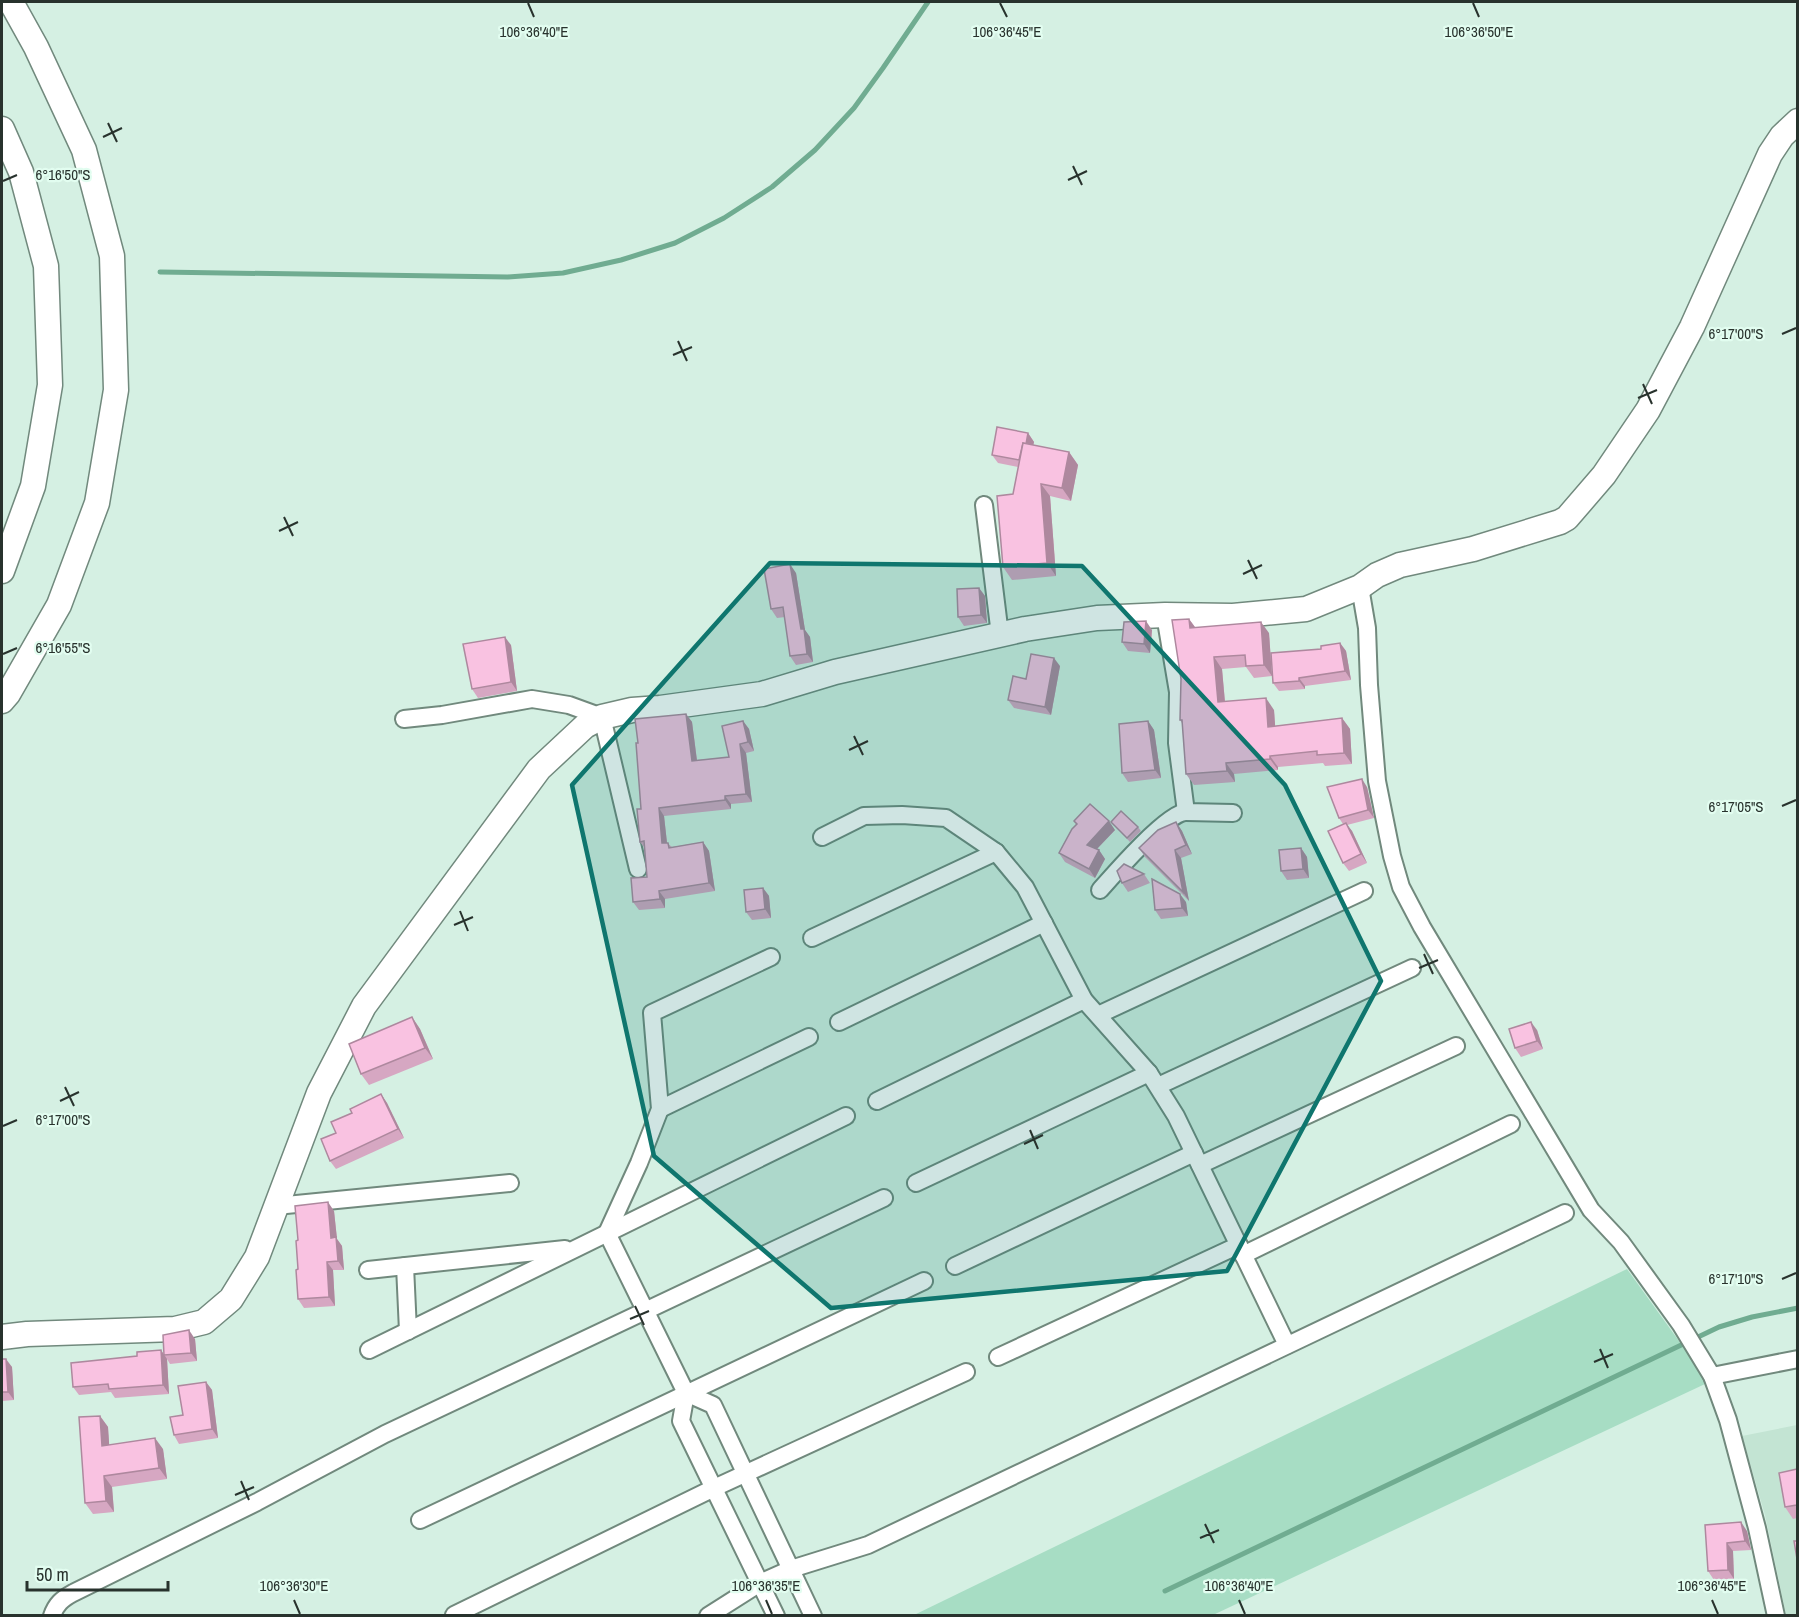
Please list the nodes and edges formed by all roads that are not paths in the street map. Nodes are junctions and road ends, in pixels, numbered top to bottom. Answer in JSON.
{"nodes":[{"id":1,"x":11,"y":2,"type":"edge"},
{"id":2,"x":1797,"y":121,"type":"edge"},
{"id":3,"x":2,"y":129,"type":"edge"},
{"id":4,"x":984,"y":505,"type":"dead end"},
{"id":5,"x":2,"y":572,"type":"edge"},
{"id":6,"x":1360,"y":587,"type":"junction"},
{"id":7,"x":1166,"y":615,"type":"junction"},
{"id":8,"x":1000,"y":635,"type":"junction"},
{"id":9,"x":2,"y":701,"type":"edge"},
{"id":10,"x":602,"y":717,"type":"junction"},
{"id":11,"x":404,"y":719,"type":"dead end"},
{"id":12,"x":1186,"y":812,"type":"junction"},
{"id":13,"x":1233,"y":813,"type":"dead end"},
{"id":14,"x":822,"y":837,"type":"dead end"},
{"id":15,"x":996,"y":852,"type":"junction"},
{"id":16,"x":638,"y":869,"type":"dead end"},
{"id":17,"x":1100,"y":890,"type":"dead end"},
{"id":18,"x":1364,"y":891,"type":"dead end"},
{"id":19,"x":1044,"y":923,"type":"junction"},
{"id":20,"x":812,"y":938,"type":"dead end"},
{"id":21,"x":771,"y":957,"type":"dead end"},
{"id":22,"x":1412,"y":968,"type":"dead end"},
{"id":23,"x":1084,"y":1000,"type":"junction"},
{"id":24,"x":1098,"y":1015,"type":"junction"},
{"id":25,"x":839,"y":1022,"type":"dead end"},
{"id":26,"x":809,"y":1037,"type":"dead end"},
{"id":27,"x":1456,"y":1046,"type":"dead end"},
{"id":28,"x":1154,"y":1080,"type":"junction"},
{"id":29,"x":877,"y":1101,"type":"dead end"},
{"id":30,"x":660,"y":1109,"type":"junction"},
{"id":31,"x":846,"y":1116,"type":"dead end"},
{"id":32,"x":1511,"y":1124,"type":"dead end"},
{"id":33,"x":1197,"y":1159,"type":"junction"},
{"id":34,"x":510,"y":1183,"type":"dead end"},
{"id":35,"x":916,"y":1183,"type":"dead end"},
{"id":36,"x":884,"y":1198,"type":"dead end"},
{"id":37,"x":276,"y":1206,"type":"junction"},
{"id":38,"x":1565,"y":1213,"type":"dead end"},
{"id":39,"x":607,"y":1233,"type":"junction"},
{"id":40,"x":578,"y":1248,"type":"junction"},
{"id":41,"x":1241,"y":1250,"type":"junction"},
{"id":42,"x":405,"y":1266,"type":"junction"},
{"id":43,"x":955,"y":1266,"type":"dead end"},
{"id":44,"x":368,"y":1270,"type":"dead end"},
{"id":45,"x":924,"y":1281,"type":"dead end"},
{"id":46,"x":646,"y":1311,"type":"junction"},
{"id":47,"x":408,"y":1331,"type":"junction"},
{"id":48,"x":2,"y":1337,"type":"edge"},
{"id":49,"x":1287,"y":1345,"type":"junction"},
{"id":50,"x":369,"y":1350,"type":"dead end"},
{"id":51,"x":998,"y":1357,"type":"dead end"},
{"id":52,"x":1797,"y":1359,"type":"edge"},
{"id":53,"x":966,"y":1372,"type":"dead end"},
{"id":54,"x":1712,"y":1376,"type":"junction"},
{"id":55,"x":686,"y":1393,"type":"junction"},
{"id":56,"x":746,"y":1474,"type":"junction"},
{"id":57,"x":714,"y":1488,"type":"junction"},
{"id":58,"x":420,"y":1520,"type":"dead end"},
{"id":59,"x":791,"y":1569,"type":"junction"},
{"id":60,"x":760,"y":1583,"type":"junction"},
{"id":61,"x":454,"y":1615,"type":"edge"},
{"id":62,"x":52,"y":1616,"type":"edge"},
{"id":63,"x":708,"y":1616,"type":"edge"},
{"id":64,"x":776,"y":1616,"type":"edge"},
{"id":65,"x":813,"y":1616,"type":"edge"},
{"id":66,"x":1776,"y":1616,"type":"edge"}],
"edges":[{"from":1,"to":9,"type":"street"},
{"from":2,"to":6,"type":"street"},
{"from":3,"to":5,"type":"street"},
{"from":4,"to":8,"type":"street"},
{"from":6,"to":7,"type":"street"},
{"from":6,"to":54,"type":"street"},
{"from":7,"to":8,"type":"street"},
{"from":7,"to":12,"type":"street"},
{"from":8,"to":10,"type":"street"},
{"from":10,"to":11,"type":"street"},
{"from":10,"to":16,"type":"street"},
{"from":10,"to":37,"type":"street"},
{"from":12,"to":13,"type":"street"},
{"from":12,"to":17,"type":"street"},
{"from":14,"to":15,"type":"street"},
{"from":15,"to":19,"type":"street"},
{"from":15,"to":20,"type":"street"},
{"from":18,"to":24,"type":"street"},
{"from":19,"to":23,"type":"street"},
{"from":19,"to":25,"type":"street"},
{"from":21,"to":30,"type":"street"},
{"from":22,"to":28,"type":"street"},
{"from":23,"to":24,"type":"street"},
{"from":23,"to":29,"type":"street"},
{"from":24,"to":28,"type":"street"},
{"from":26,"to":30,"type":"street"},
{"from":27,"to":33,"type":"street"},
{"from":28,"to":33,"type":"street"},
{"from":28,"to":35,"type":"street"},
{"from":30,"to":39,"type":"street"},
{"from":31,"to":39,"type":"street"},
{"from":32,"to":41,"type":"street"},
{"from":33,"to":41,"type":"street"},
{"from":33,"to":43,"type":"street"},
{"from":34,"to":37,"type":"street"},
{"from":36,"to":46,"type":"street"},
{"from":37,"to":48,"type":"street"},
{"from":38,"to":49,"type":"street"},
{"from":39,"to":40,"type":"street"},
{"from":39,"to":46,"type":"street"},
{"from":40,"to":42,"type":"street"},
{"from":40,"to":47,"type":"street"},
{"from":41,"to":49,"type":"street"},
{"from":41,"to":51,"type":"street"},
{"from":42,"to":44,"type":"street"},
{"from":42,"to":47,"type":"street"},
{"from":45,"to":55,"type":"street"},
{"from":46,"to":55,"type":"street"},
{"from":46,"to":62,"type":"street"},
{"from":47,"to":50,"type":"street"},
{"from":49,"to":59,"type":"street"},
{"from":52,"to":54,"type":"street"},
{"from":53,"to":56,"type":"street"},
{"from":54,"to":66,"type":"street"},
{"from":55,"to":56,"type":"street"},
{"from":55,"to":57,"type":"street"},
{"from":55,"to":58,"type":"street"},
{"from":56,"to":57,"type":"street"},
{"from":56,"to":59,"type":"street"},
{"from":57,"to":60,"type":"street"},
{"from":57,"to":61,"type":"street"},
{"from":59,"to":60,"type":"street"},
{"from":59,"to":65,"type":"street"},
{"from":60,"to":63,"type":"street"},
{"from":60,"to":64,"type":"street"}]}
